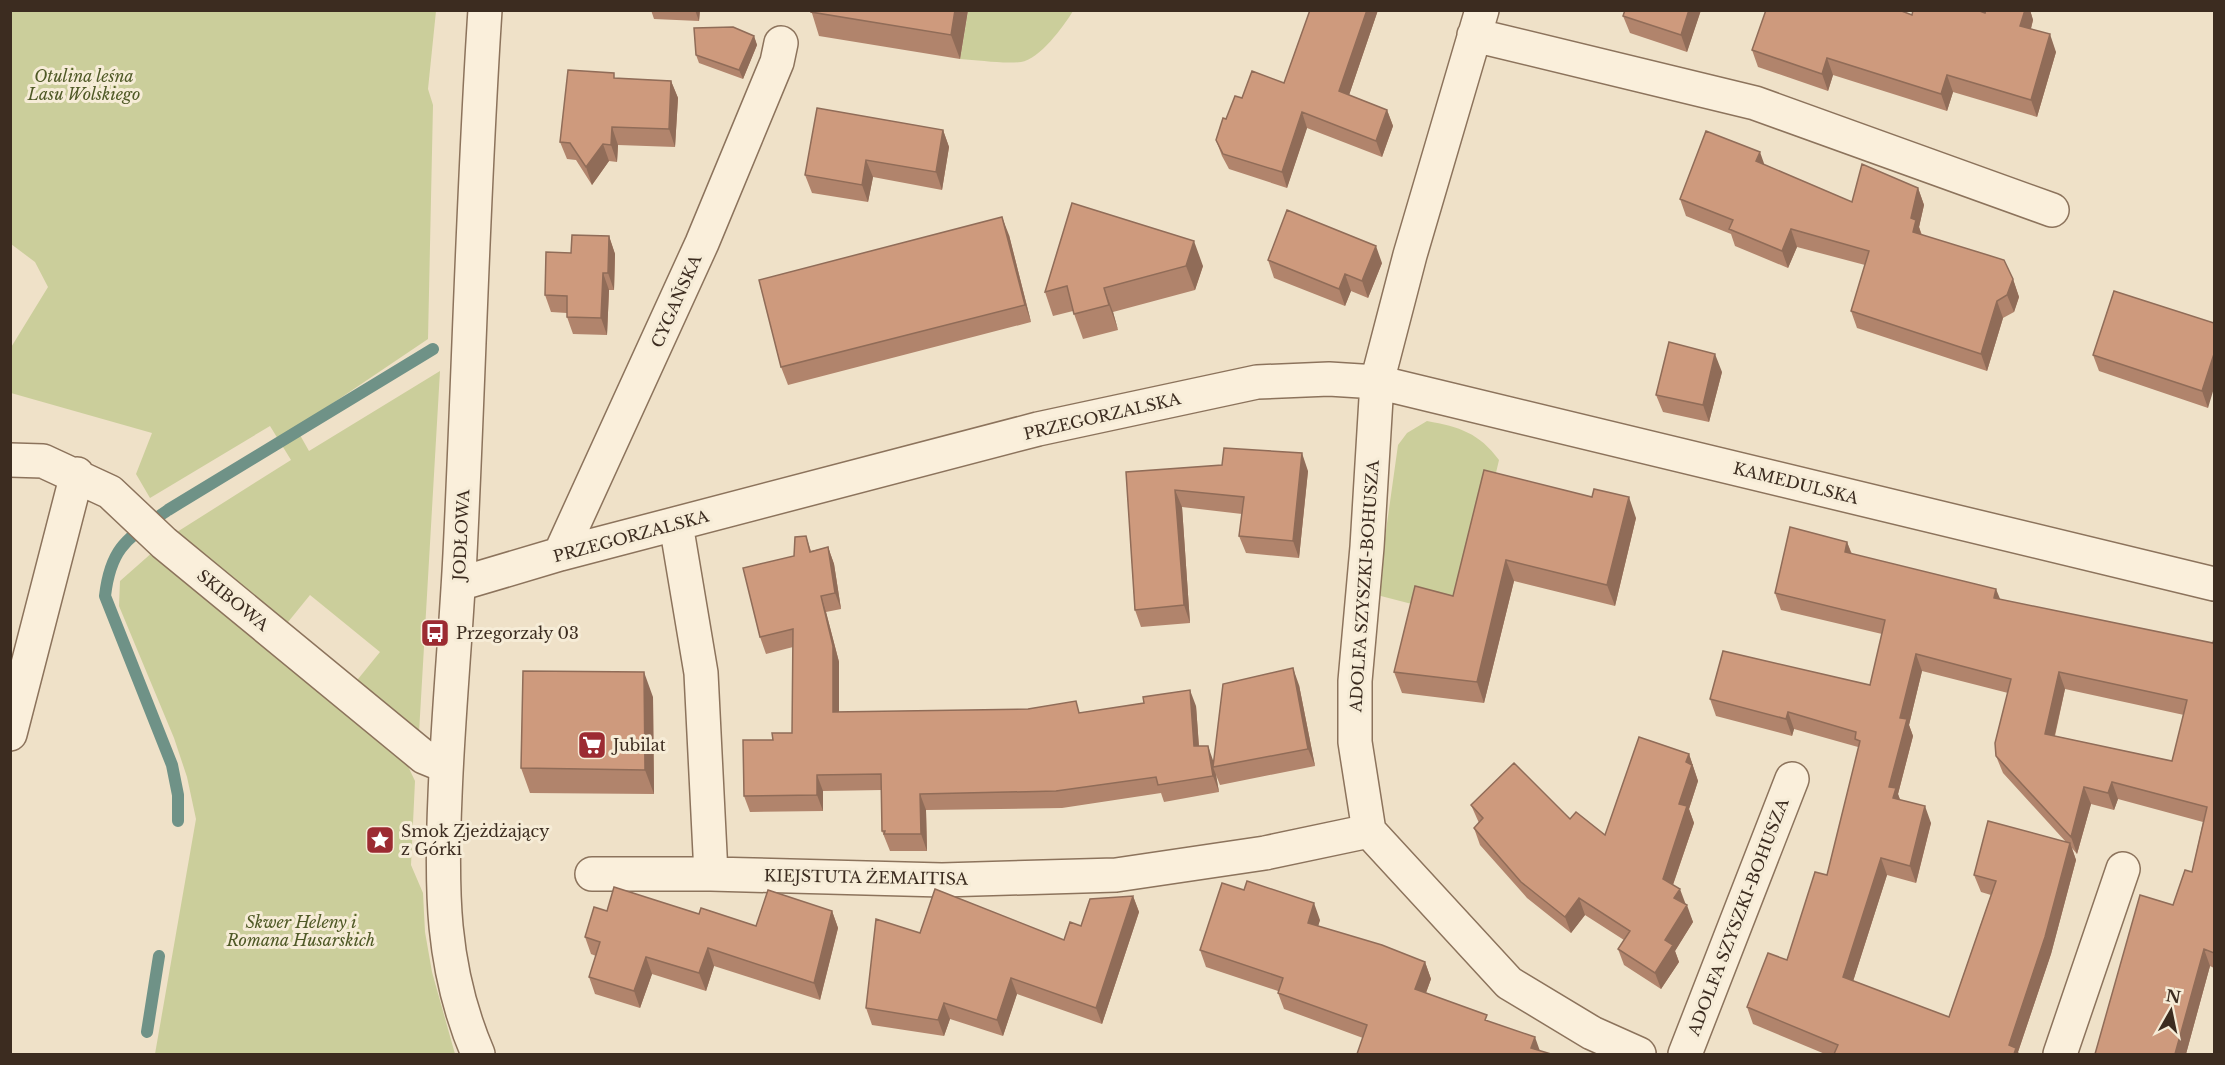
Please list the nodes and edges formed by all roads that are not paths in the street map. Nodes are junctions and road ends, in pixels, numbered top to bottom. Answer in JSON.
{"nodes":[{"id":1,"x":485,"y":10,"type":"edge"},
{"id":2,"x":1478,"y":23,"type":"edge"},
{"id":3,"x":781,"y":43,"type":"dead end"},
{"id":4,"x":2052,"y":210,"type":"dead end"},
{"id":5,"x":1377,"y":382,"type":"junction"},
{"id":6,"x":10,"y":460,"type":"edge"},
{"id":7,"x":77,"y":474,"type":"junction"},
{"id":8,"x":676,"y":524,"type":"junction"},
{"id":9,"x":560,"y":554,"type":"junction"},
{"id":10,"x":459,"y":584,"type":"junction"},
{"id":11,"x":2214,"y":584,"type":"edge"},
{"id":12,"x":10,"y":734,"type":"edge"},
{"id":13,"x":446,"y":766,"type":"junction"},
{"id":14,"x":1792,"y":779,"type":"dead end"},
{"id":15,"x":1369,"y":831,"type":"junction"},
{"id":16,"x":2123,"y":869,"type":"dead end"},
{"id":17,"x":592,"y":874,"type":"dead end"},
{"id":18,"x":711,"y":874,"type":"junction"},
{"id":19,"x":478,"y":1054,"type":"edge"},
{"id":20,"x":1639,"y":1054,"type":"edge"},
{"id":21,"x":1685,"y":1054,"type":"edge"},
{"id":22,"x":2060,"y":1054,"type":"edge"}],
"edges":[{"from":1,"to":10,"type":"street","name":"JODŁOWA"},
{"from":2,"to":4,"type":"street"},
{"from":2,"to":5,"type":"street"},
{"from":3,"to":9,"type":"street","name":"CYGAŃSKA"},
{"from":5,"to":8,"type":"street","name":"PRZEGORZALSKA"},
{"from":5,"to":11,"type":"street","name":"KAMEDULSKA"},
{"from":5,"to":15,"type":"street","name":"ADOLFA SZYSZKI-BOHUSZA"},
{"from":6,"to":7,"type":"street","name":"SKIBOWA"},
{"from":7,"to":12,"type":"street"},
{"from":7,"to":13,"type":"street","name":"SKIBOWA"},
{"from":8,"to":9,"type":"street","name":"PRZEGORZALSKA"},
{"from":8,"to":18,"type":"street"},
{"from":9,"to":10,"type":"street","name":"PRZEGORZALSKA"},
{"from":10,"to":13,"type":"street","name":"JODŁOWA"},
{"from":13,"to":19,"type":"street","name":"JODŁOWA"},
{"from":14,"to":21,"type":"street","name":"ADOLFA SZYSZKI-BOHUSZA"},
{"from":15,"to":18,"type":"street","name":"KIEJSTUTA ŻEMAITISA"},
{"from":15,"to":20,"type":"street"},
{"from":16,"to":22,"type":"street"},
{"from":17,"to":18,"type":"street","name":"KIEJSTUTA ŻEMAITISA"}]}
